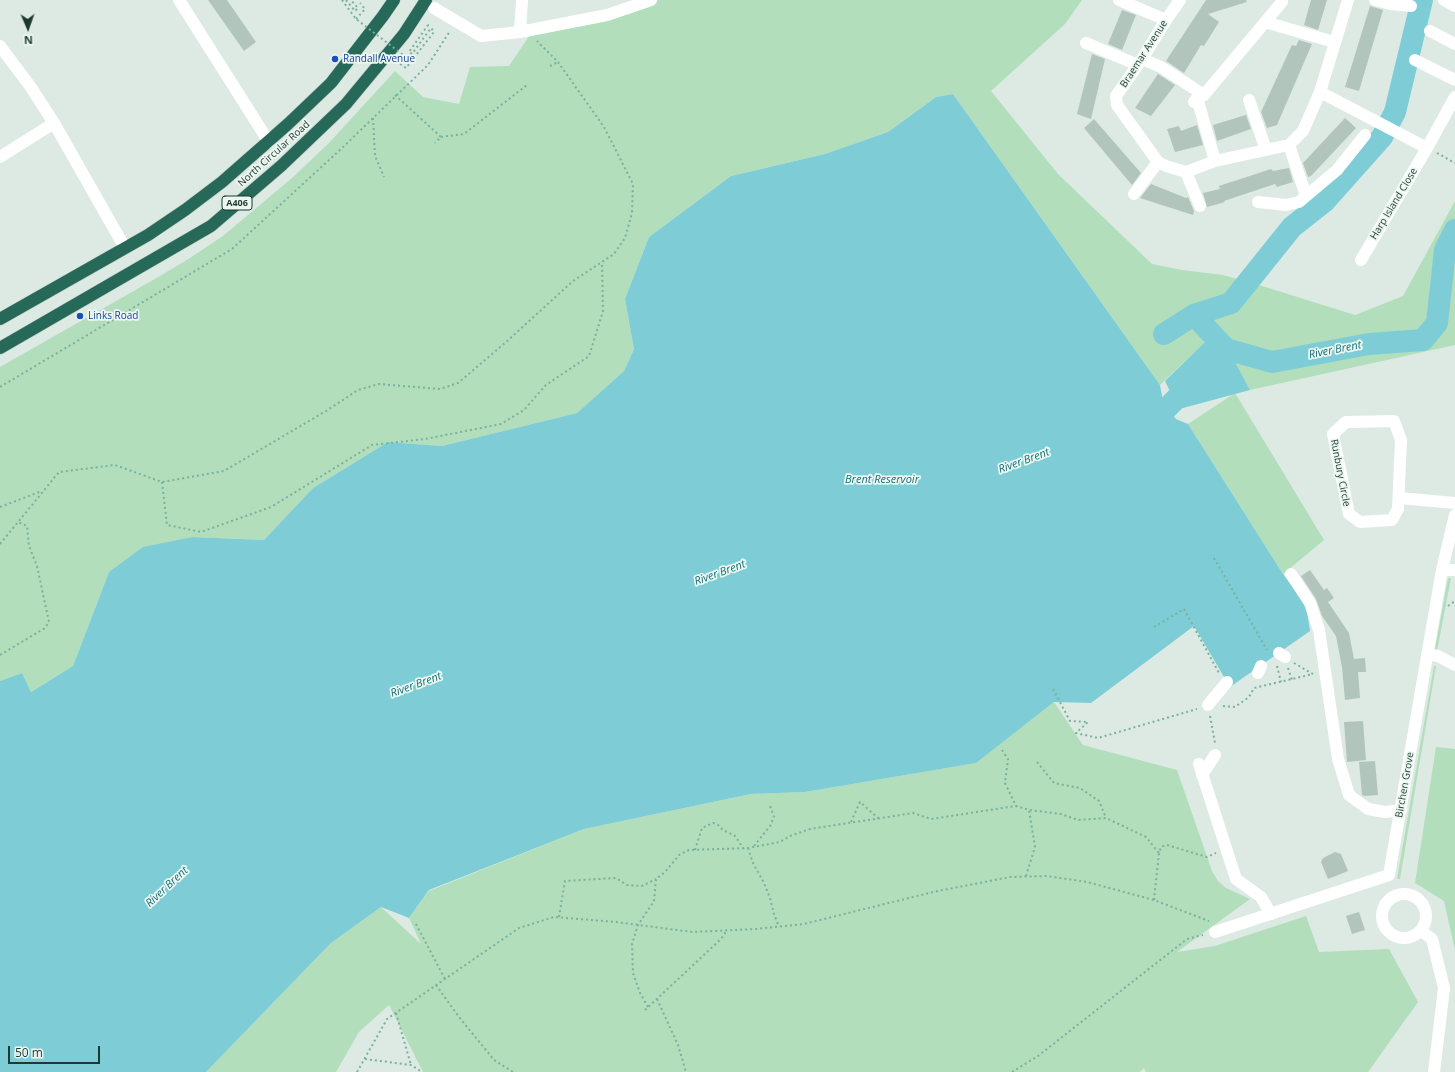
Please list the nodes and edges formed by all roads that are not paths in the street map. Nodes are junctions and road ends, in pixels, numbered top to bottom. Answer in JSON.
{"nodes":[{"id":1,"x":179,"y":0,"type":"edge"},
{"id":2,"x":394,"y":0,"type":"edge"},
{"id":3,"x":522,"y":0,"type":"edge"},
{"id":4,"x":650,"y":0,"type":"edge"},
{"id":5,"x":1119,"y":0,"type":"edge"},
{"id":6,"x":1180,"y":0,"type":"edge"},
{"id":7,"x":1348,"y":0,"type":"edge"},
{"id":8,"x":1375,"y":0,"type":"edge"},
{"id":9,"x":1444,"y":0,"type":"edge"},
{"id":10,"x":1282,"y":2,"type":"dead end"},
{"id":11,"x":430,"y":4,"type":"edge"},
{"id":12,"x":1411,"y":6,"type":"dead end"},
{"id":13,"x":1455,"y":6,"type":"edge"},
{"id":14,"x":1166,"y":20,"type":"junction"},
{"id":15,"x":1265,"y":22,"type":"junction"},
{"id":16,"x":1430,"y":31,"type":"dead end"},
{"id":17,"x":520,"y":32,"type":"junction"},
{"id":18,"x":1334,"y":42,"type":"junction"},
{"id":19,"x":1086,"y":43,"type":"dead end"},
{"id":20,"x":1455,"y":44,"type":"edge"},
{"id":21,"x":0,"y":46,"type":"edge"},
{"id":22,"x":1415,"y":60,"type":"dead end"},
{"id":23,"x":1140,"y":62,"type":"junction"},
{"id":24,"x":1455,"y":80,"type":"edge"},
{"id":25,"x":1320,"y":92,"type":"junction"},
{"id":26,"x":1455,"y":97,"type":"edge"},
{"id":27,"x":1198,"y":98,"type":"junction"},
{"id":28,"x":1249,"y":100,"type":"dead end"},
{"id":29,"x":54,"y":124,"type":"junction"},
{"id":30,"x":1365,"y":134,"type":"dead end"},
{"id":31,"x":269,"y":142,"type":"junction"},
{"id":32,"x":1289,"y":145,"type":"junction"},
{"id":33,"x":1428,"y":148,"type":"junction"},
{"id":34,"x":1266,"y":150,"type":"junction"},
{"id":35,"x":0,"y":157,"type":"edge"},
{"id":36,"x":1215,"y":160,"type":"junction"},
{"id":37,"x":1158,"y":162,"type":"junction"},
{"id":38,"x":1186,"y":172,"type":"junction"},
{"id":39,"x":1134,"y":194,"type":"dead end"},
{"id":40,"x":1306,"y":196,"type":"junction"},
{"id":41,"x":1258,"y":202,"type":"dead end"},
{"id":42,"x":1200,"y":206,"type":"dead end"},
{"id":43,"x":125,"y":248,"type":"junction"},
{"id":44,"x":1361,"y":260,"type":"dead end"},
{"id":45,"x":0,"y":320,"type":"edge"},
{"id":46,"x":0,"y":348,"type":"edge"},
{"id":47,"x":1400,"y":498,"type":"junction"},
{"id":48,"x":1455,"y":503,"type":"edge"},
{"id":49,"x":1455,"y":515,"type":"edge"},
{"id":50,"x":1442,"y":570,"type":"junction"},
{"id":51,"x":1455,"y":570,"type":"edge"},
{"id":52,"x":1291,"y":574,"type":"dead end"},
{"id":53,"x":1428,"y":654,"type":"junction"},
{"id":54,"x":1455,"y":665,"type":"edge"},
{"id":55,"x":1226,"y":683,"type":"road end"},
{"id":56,"x":1208,"y":705,"type":"road end"},
{"id":57,"x":1215,"y":755,"type":"road end"},
{"id":58,"x":1401,"y":810,"type":"junction"},
{"id":59,"x":1389,"y":876,"type":"junction"},
{"id":60,"x":1397,"y":895,"type":"junction"},
{"id":61,"x":1271,"y":914,"type":"junction"},
{"id":62,"x":1214,"y":927,"type":"road end"},
{"id":63,"x":1421,"y":931,"type":"junction"},
{"id":64,"x":1434,"y":1072,"type":"edge"}],
"edges":[{"from":1,"to":31,"type":"street"},
{"from":2,"to":31,"type":"highway","name":"North Circular Road","number":"A406"},
{"from":3,"to":17,"type":"street"},
{"from":4,"to":17,"type":"street"},
{"from":5,"to":14,"type":"street"},
{"from":6,"to":14,"type":"street","name":"Braemar Avenue"},
{"from":7,"to":18,"type":"street"},
{"from":8,"to":12,"type":"street"},
{"from":9,"to":13,"type":"street"},
{"from":10,"to":15,"type":"street"},
{"from":11,"to":17,"type":"street"},
{"from":11,"to":46,"type":"highway","name":"North Circular Road","number":"A406"},
{"from":14,"to":23,"type":"street","name":"Braemar Avenue"},
{"from":15,"to":18,"type":"street"},
{"from":15,"to":27,"type":"street"},
{"from":16,"to":20,"type":"street"},
{"from":18,"to":25,"type":"street"},
{"from":19,"to":23,"type":"street"},
{"from":21,"to":29,"type":"street"},
{"from":22,"to":24,"type":"street"},
{"from":23,"to":27,"type":"street"},
{"from":23,"to":37,"type":"street","name":"Braemar Avenue"},
{"from":25,"to":32,"type":"street"},
{"from":25,"to":33,"type":"street"},
{"from":26,"to":33,"type":"street","name":"Harp Island Close"},
{"from":27,"to":36,"type":"street"},
{"from":28,"to":34,"type":"street"},
{"from":29,"to":35,"type":"street"},
{"from":29,"to":43,"type":"street"},
{"from":30,"to":40,"type":"street"},
{"from":31,"to":43,"type":"highway","name":"North Circular Road","number":"A406"},
{"from":32,"to":34,"type":"street"},
{"from":32,"to":40,"type":"street"},
{"from":33,"to":44,"type":"street","name":"Harp Island Close"},
{"from":34,"to":36,"type":"street"},
{"from":36,"to":38,"type":"street"},
{"from":37,"to":38,"type":"street"},
{"from":37,"to":39,"type":"street"},
{"from":38,"to":42,"type":"street"},
{"from":40,"to":41,"type":"street"},
{"from":43,"to":45,"type":"highway","name":"North Circular Road","number":"A406"},
{"from":47,"to":47,"type":"street","name":"Runbury Circle"},
{"from":47,"to":48,"type":"street"},
{"from":49,"to":50,"type":"street","name":"Birchen Grove"},
{"from":50,"to":51,"type":"street"},
{"from":50,"to":53,"type":"street","name":"Birchen Grove"},
{"from":52,"to":58,"type":"street"},
{"from":53,"to":54,"type":"street"},
{"from":53,"to":58,"type":"street","name":"Birchen Grove"},
{"from":55,"to":56,"type":"street"},
{"from":57,"to":61,"type":"street"},
{"from":58,"to":59,"type":"street","name":"Birchen Grove"},
{"from":59,"to":60,"type":"street"},
{"from":59,"to":61,"type":"street"},
{"from":60,"to":63,"type":"street"},
{"from":60,"to":63,"type":"street"},
{"from":61,"to":62,"type":"street"},
{"from":63,"to":64,"type":"street"}]}
